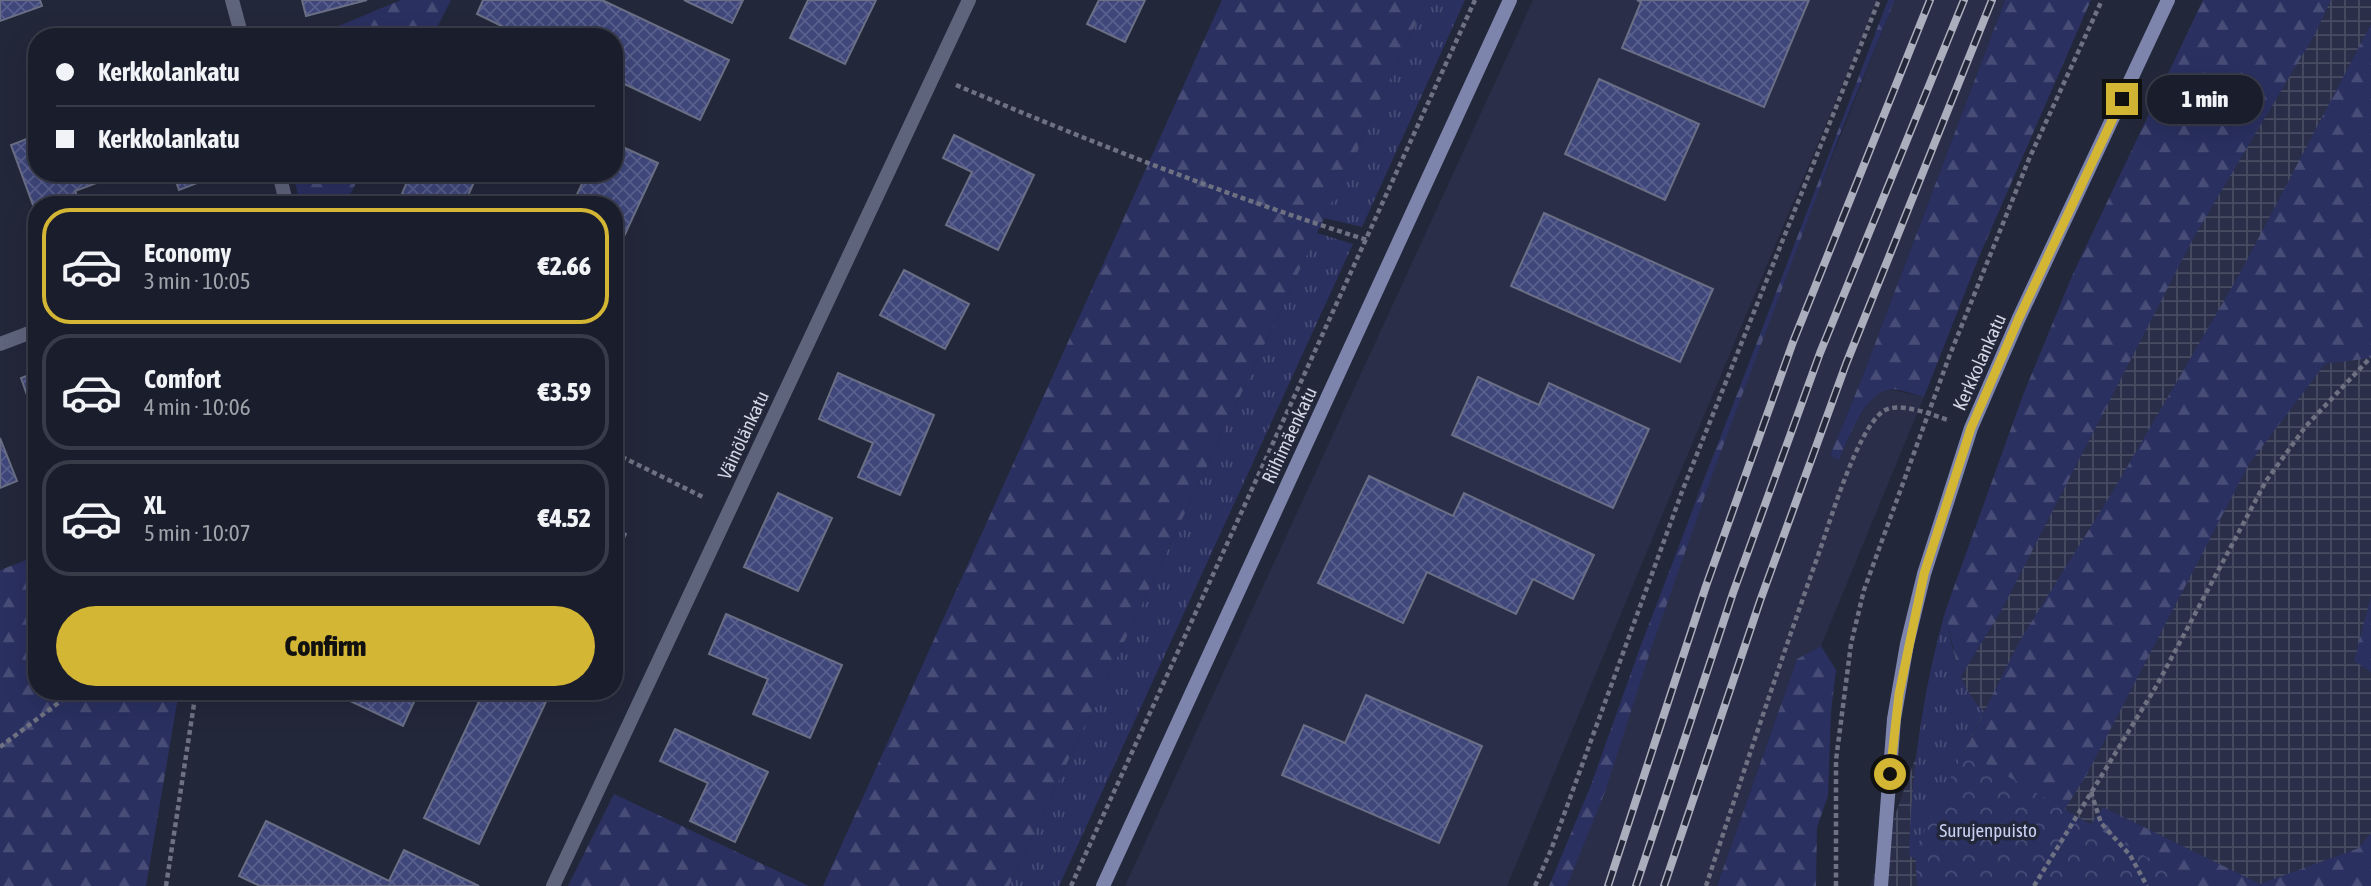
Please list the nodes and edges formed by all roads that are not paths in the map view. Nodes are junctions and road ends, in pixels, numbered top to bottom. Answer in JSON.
{"nodes":[{"id":1,"x":232,"y":0,"type":"edge"},
{"id":2,"x":969,"y":0,"type":"edge"},
{"id":3,"x":1510,"y":0,"type":"edge"},
{"id":4,"x":2168,"y":0,"type":"edge"},
{"id":5,"x":240,"y":28,"type":"edge"},
{"id":6,"x":28,"y":333,"type":"edge"},
{"id":7,"x":0,"y":344,"type":"edge"},
{"id":8,"x":553,"y":886,"type":"edge"},
{"id":9,"x":1103,"y":886,"type":"edge"},
{"id":10,"x":1881,"y":886,"type":"edge"}],
"edges":[{"from":1,"to":5,"type":"street"},
{"from":2,"to":8,"type":"street","name":"Väinölänkatu"},
{"from":3,"to":9,"type":"street","name":"Riihimäenkatu"},
{"from":4,"to":10,"type":"street","name":"Kerkkolankatu"},
{"from":6,"to":7,"type":"street"}]}
